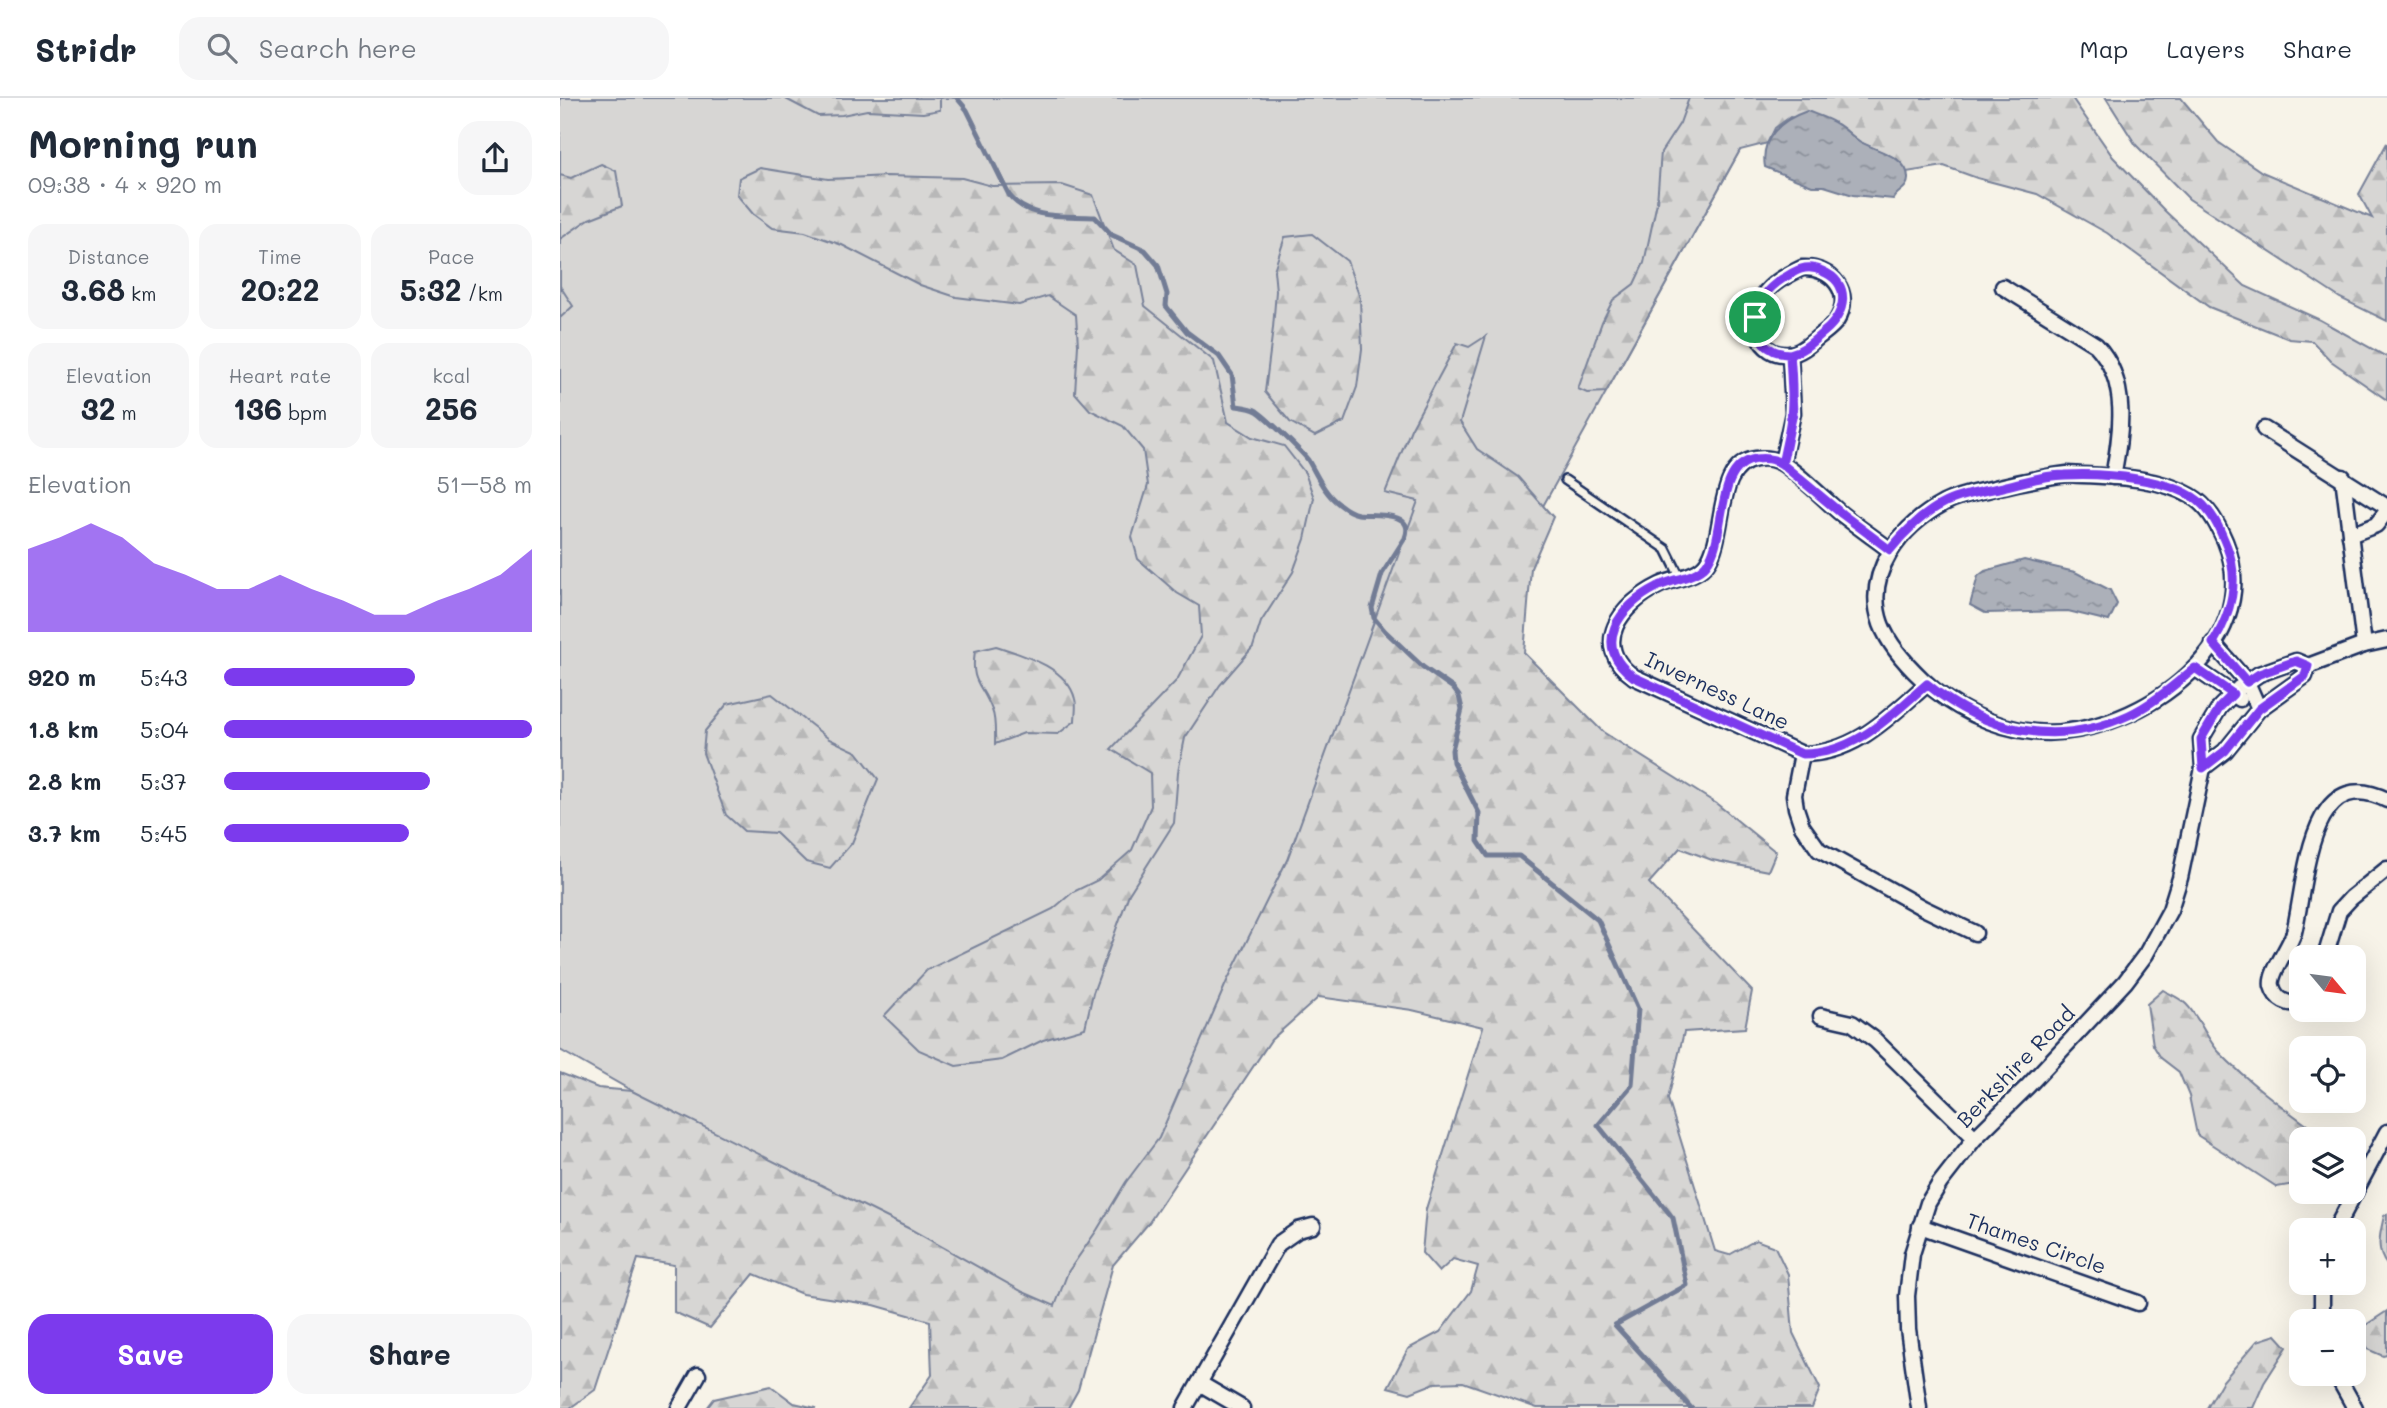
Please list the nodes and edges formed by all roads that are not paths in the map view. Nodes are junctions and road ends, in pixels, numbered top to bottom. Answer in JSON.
{"nodes":[{"id":1,"x":2003,"y":287,"type":"dead end"},
{"id":2,"x":1790,"y":354,"type":"junction"},
{"id":3,"x":2264,"y":429,"type":"dead end"},
{"id":4,"x":1782,"y":464,"type":"junction"},
{"id":5,"x":2113,"y":477,"type":"junction"},
{"id":6,"x":2343,"y":477,"type":"junction"},
{"id":7,"x":1565,"y":480,"type":"dead end"},
{"id":8,"x":2387,"y":509,"type":"edge"},
{"id":9,"x":2350,"y":535,"type":"junction"},
{"id":10,"x":1890,"y":550,"type":"junction"},
{"id":11,"x":1679,"y":577,"type":"junction"},
{"id":12,"x":2387,"y":640,"type":"edge"},
{"id":13,"x":2213,"y":643,"type":"junction"},
{"id":14,"x":2364,"y":645,"type":"junction"},
{"id":15,"x":2308,"y":666,"type":"junction"},
{"id":16,"x":2195,"y":668,"type":"junction"},
{"id":17,"x":2247,"y":682,"type":"junction"},
{"id":18,"x":1927,"y":684,"type":"junction"},
{"id":19,"x":2233,"y":694,"type":"junction"},
{"id":20,"x":2259,"y":709,"type":"junction"},
{"id":21,"x":1802,"y":754,"type":"junction"},
{"id":22,"x":2203,"y":768,"type":"junction"},
{"id":23,"x":2387,"y":800,"type":"edge"},
{"id":24,"x":2387,"y":869,"type":"edge"},
{"id":25,"x":1975,"y":933,"type":"dead end"},
{"id":26,"x":2329,"y":945,"type":"edge"},
{"id":27,"x":2289,"y":1004,"type":"edge"},
{"id":28,"x":1821,"y":1016,"type":"dead end"},
{"id":29,"x":2387,"y":1132,"type":"edge"},
{"id":30,"x":1975,"y":1138,"type":"junction"},
{"id":31,"x":2341,"y":1218,"type":"edge"},
{"id":32,"x":1312,"y":1226,"type":"dead end"},
{"id":33,"x":1920,"y":1226,"type":"junction"},
{"id":34,"x":2138,"y":1303,"type":"dead end"},
{"id":35,"x":698,"y":1374,"type":"dead end"},
{"id":36,"x":1199,"y":1383,"type":"junction"},
{"id":37,"x":2343,"y":1386,"type":"edge"},
{"id":38,"x":679,"y":1408,"type":"edge"},
{"id":39,"x":1185,"y":1408,"type":"edge"},
{"id":40,"x":1242,"y":1408,"type":"edge"},
{"id":41,"x":1919,"y":1408,"type":"edge"},
{"id":42,"x":2355,"y":1408,"type":"edge"}],
"edges":[{"from":1,"to":5,"type":"street"},
{"from":2,"to":2,"type":"street"},
{"from":2,"to":4,"type":"street"},
{"from":3,"to":6,"type":"street"},
{"from":4,"to":10,"type":"street"},
{"from":4,"to":11,"type":"street","name":"Inverness Lane"},
{"from":5,"to":10,"type":"street"},
{"from":5,"to":13,"type":"street"},
{"from":6,"to":8,"type":"street"},
{"from":6,"to":9,"type":"street"},
{"from":7,"to":11,"type":"lane"},
{"from":8,"to":9,"type":"street"},
{"from":9,"to":14,"type":"street"},
{"from":10,"to":18,"type":"street"},
{"from":11,"to":21,"type":"street","name":"Inverness Lane"},
{"from":12,"to":14,"type":"street","name":"Berkshire Road"},
{"from":13,"to":16,"type":"street"},
{"from":13,"to":17,"type":"street"},
{"from":14,"to":15,"type":"street","name":"Berkshire Road"},
{"from":15,"to":17,"type":"street","name":"Berkshire Road"},
{"from":15,"to":20,"type":"street","name":"Berkshire Road"},
{"from":16,"to":18,"type":"street"},
{"from":16,"to":19,"type":"street"},
{"from":17,"to":19,"type":"street","name":"Berkshire Road"},
{"from":17,"to":20,"type":"street"},
{"from":18,"to":21,"type":"street","name":"Inverness Lane"},
{"from":19,"to":20,"type":"street"},
{"from":19,"to":22,"type":"street","name":"Berkshire Road"},
{"from":20,"to":22,"type":"street","name":"Berkshire Road"},
{"from":21,"to":25,"type":"street"},
{"from":22,"to":30,"type":"street","name":"Berkshire Road"},
{"from":23,"to":27,"type":"street"},
{"from":24,"to":26,"type":"street"},
{"from":28,"to":30,"type":"street"},
{"from":29,"to":31,"type":"street"},
{"from":30,"to":33,"type":"street","name":"Berkshire Road"},
{"from":32,"to":36,"type":"street"},
{"from":33,"to":34,"type":"street","name":"Thames Circle"},
{"from":33,"to":41,"type":"street","name":"Berkshire Road"},
{"from":35,"to":38,"type":"street"},
{"from":36,"to":39,"type":"street"},
{"from":36,"to":40,"type":"street"},
{"from":37,"to":42,"type":"street"}]}
